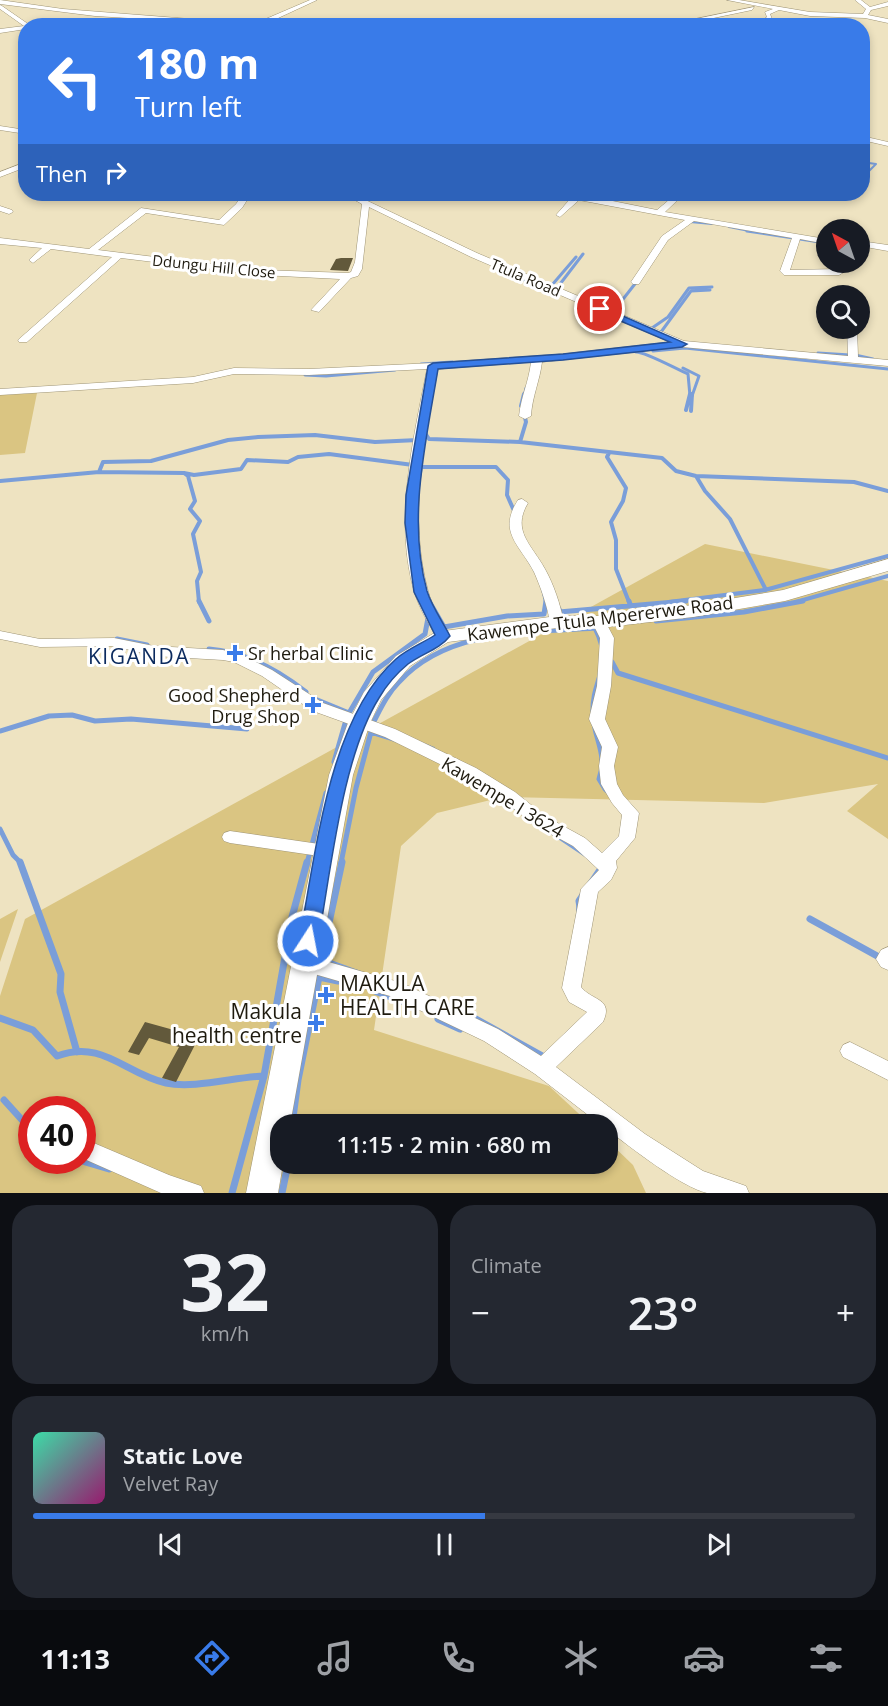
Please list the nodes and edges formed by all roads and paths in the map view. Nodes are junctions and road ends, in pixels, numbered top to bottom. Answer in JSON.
{"nodes":[{"id":1,"x":314,"y":0,"type":"edge"},
{"id":2,"x":730,"y":0,"type":"edge"},
{"id":3,"x":858,"y":0,"type":"edge"},
{"id":4,"x":0,"y":2,"type":"edge"},
{"id":5,"x":888,"y":4,"type":"edge"},
{"id":6,"x":0,"y":7,"type":"edge"},
{"id":7,"x":757,"y":7,"type":"junction"},
{"id":8,"x":869,"y":9,"type":"junction"},
{"id":9,"x":776,"y":10,"type":"junction"},
{"id":10,"x":864,"y":16,"type":"junction"},
{"id":11,"x":160,"y":18,"type":"edge"},
{"id":12,"x":272,"y":18,"type":"edge"},
{"id":13,"x":703,"y":18,"type":"edge"},
{"id":14,"x":770,"y":18,"type":"edge"},
{"id":15,"x":18,"y":20,"type":"edge"},
{"id":16,"x":888,"y":21,"type":"edge"},
{"id":17,"x":18,"y":28,"type":"edge"},
{"id":18,"x":0,"y":31,"type":"edge"},
{"id":19,"x":0,"y":128,"type":"edge"},
{"id":20,"x":18,"y":130,"type":"edge"},
{"id":21,"x":18,"y":133,"type":"edge"},
{"id":22,"x":0,"y":138,"type":"edge"},
{"id":23,"x":870,"y":140,"type":"edge"},
{"id":24,"x":877,"y":142,"type":"junction"},
{"id":25,"x":870,"y":144,"type":"edge"},
{"id":26,"x":888,"y":144,"type":"edge"},
{"id":27,"x":18,"y":167,"type":"edge"},
{"id":28,"x":0,"y":175,"type":"edge"},
{"id":29,"x":242,"y":201,"type":"edge"},
{"id":30,"x":573,"y":201,"type":"edge"},
{"id":31,"x":598,"y":201,"type":"edge"},
{"id":32,"x":672,"y":201,"type":"edge"},
{"id":33,"x":366,"y":202,"type":"joint"},
{"id":34,"x":602,"y":202,"type":"joint"},
{"id":35,"x":0,"y":208,"type":"edge"},
{"id":36,"x":9,"y":212,"type":"dead end"},
{"id":37,"x":659,"y":213,"type":"junction"},
{"id":38,"x":560,"y":215,"type":"dead end"},
{"id":39,"x":692,"y":219,"type":"junction"},
{"id":40,"x":795,"y":238,"type":"junction"},
{"id":41,"x":816,"y":240,"type":"edge"},
{"id":42,"x":0,"y":241,"type":"edge"},
{"id":43,"x":870,"y":245,"type":"edge"},
{"id":44,"x":49,"y":246,"type":"junction"},
{"id":45,"x":888,"y":248,"type":"edge"},
{"id":46,"x":92,"y":250,"type":"junction"},
{"id":47,"x":120,"y":255,"type":"junction"},
{"id":48,"x":33,"y":260,"type":"dead end"},
{"id":49,"x":816,"y":272,"type":"edge"},
{"id":50,"x":348,"y":276,"type":"junction"},
{"id":51,"x":636,"y":282,"type":"dead end"},
{"id":52,"x":316,"y":310,"type":"dead end"},
{"id":53,"x":852,"y":339,"type":"edge"},
{"id":54,"x":23,"y":340,"type":"dead end"},
{"id":55,"x":682,"y":344,"type":"junction"},
{"id":56,"x":537,"y":359,"type":"junction"},
{"id":57,"x":853,"y":361,"type":"junction"},
{"id":58,"x":888,"y":363,"type":"edge"},
{"id":59,"x":433,"y":366,"type":"junction"},
{"id":60,"x":0,"y":392,"type":"edge"},
{"id":61,"x":525,"y":416,"type":"dead end"},
{"id":62,"x":522,"y":503,"type":"dead end"},
{"id":63,"x":888,"y":565,"type":"edge"},
{"id":64,"x":557,"y":622,"type":"junction"},
{"id":65,"x":599,"y":622,"type":"junction"},
{"id":66,"x":0,"y":635,"type":"edge"},
{"id":67,"x":443,"y":636,"type":"junction"},
{"id":68,"x":359,"y":723,"type":"junction"},
{"id":69,"x":231,"y":837,"type":"dead end"},
{"id":70,"x":326,"y":851,"type":"junction"},
{"id":71,"x":608,"y":868,"type":"junction"},
{"id":72,"x":888,"y":955,"type":"edge"},
{"id":73,"x":888,"y":962,"type":"edge"},
{"id":74,"x":304,"y":963,"type":"junction"},
{"id":75,"x":850,"y":1051,"type":"dead end"},
{"id":76,"x":542,"y":1068,"type":"junction"},
{"id":77,"x":888,"y":1071,"type":"edge"},
{"id":78,"x":96,"y":1154,"type":"edge"},
{"id":79,"x":193,"y":1193,"type":"edge"},
{"id":80,"x":262,"y":1193,"type":"edge"},
{"id":81,"x":738,"y":1193,"type":"edge"}],
"edges":[{"from":1,"to":12,"type":"street"},
{"from":2,"to":7,"type":"street"},
{"from":3,"to":8,"type":"street"},
{"from":4,"to":11,"type":"street"},
{"from":5,"to":8,"type":"street"},
{"from":6,"to":15,"type":"street"},
{"from":7,"to":9,"type":"street"},
{"from":7,"to":13,"type":"street"},
{"from":8,"to":10,"type":"street"},
{"from":9,"to":10,"type":"street"},
{"from":9,"to":14,"type":"street"},
{"from":10,"to":16,"type":"street"},
{"from":17,"to":18,"type":"street"},
{"from":19,"to":20,"type":"street"},
{"from":21,"to":22,"type":"street"},
{"from":23,"to":24,"type":"street"},
{"from":24,"to":25,"type":"street"},
{"from":24,"to":26,"type":"street"},
{"from":27,"to":28,"type":"street"},
{"from":29,"to":46,"type":"street"},
{"from":30,"to":38,"type":"street"},
{"from":31,"to":34,"type":"street"},
{"from":32,"to":37,"type":"street"},
{"from":33,"to":50,"type":"street"},
{"from":33,"to":55,"type":"street","name":"Ttula Road"},
{"from":34,"to":37,"type":"street"},
{"from":35,"to":36,"type":"street"},
{"from":37,"to":39,"type":"street"},
{"from":39,"to":40,"type":"street"},
{"from":39,"to":51,"type":"street"},
{"from":40,"to":41,"type":"street"},
{"from":40,"to":49,"type":"street"},
{"from":42,"to":44,"type":"street","name":"Ddungu Hill Close"},
{"from":43,"to":45,"type":"street"},
{"from":44,"to":46,"type":"street","name":"Ddungu Hill Close"},
{"from":44,"to":48,"type":"street"},
{"from":46,"to":47,"type":"street","name":"Ddungu Hill Close"},
{"from":47,"to":50,"type":"street","name":"Ddungu Hill Close"},
{"from":47,"to":54,"type":"street"},
{"from":50,"to":52,"type":"street"},
{"from":53,"to":57,"type":"street"},
{"from":55,"to":56,"type":"street"},
{"from":55,"to":57,"type":"street","name":"Ttula Road"},
{"from":56,"to":59,"type":"street"},
{"from":56,"to":61,"type":"street"},
{"from":57,"to":58,"type":"street","name":"Ttula Road"},
{"from":59,"to":60,"type":"street"},
{"from":59,"to":67,"type":"street"},
{"from":62,"to":64,"type":"street"},
{"from":63,"to":65,"type":"street","name":"Kawempe Ttula Mpererwe Road"},
{"from":64,"to":65,"type":"street","name":"Kawempe Ttula Mpererwe Road"},
{"from":64,"to":67,"type":"street","name":"Kawempe Ttula Mpererwe Road"},
{"from":65,"to":71,"type":"street"},
{"from":66,"to":68,"type":"street","name":"Kawempe I 3624"},
{"from":67,"to":68,"type":"street","name":"Kawempe Ttula Mpererwe Road"},
{"from":68,"to":70,"type":"street","name":"Kawempe Ttula Mpererwe Road"},
{"from":68,"to":71,"type":"street","name":"Kawempe I 3624"},
{"from":69,"to":70,"type":"street"},
{"from":70,"to":74,"type":"street","name":"Kawempe Ttula Mpererwe Road"},
{"from":71,"to":76,"type":"street"},
{"from":72,"to":73,"type":"street"},
{"from":74,"to":76,"type":"street"},
{"from":74,"to":80,"type":"street","name":"Kawempe Ttula Mpererwe Road"},
{"from":75,"to":77,"type":"street"},
{"from":76,"to":81,"type":"street"},
{"from":78,"to":79,"type":"street"}]}
